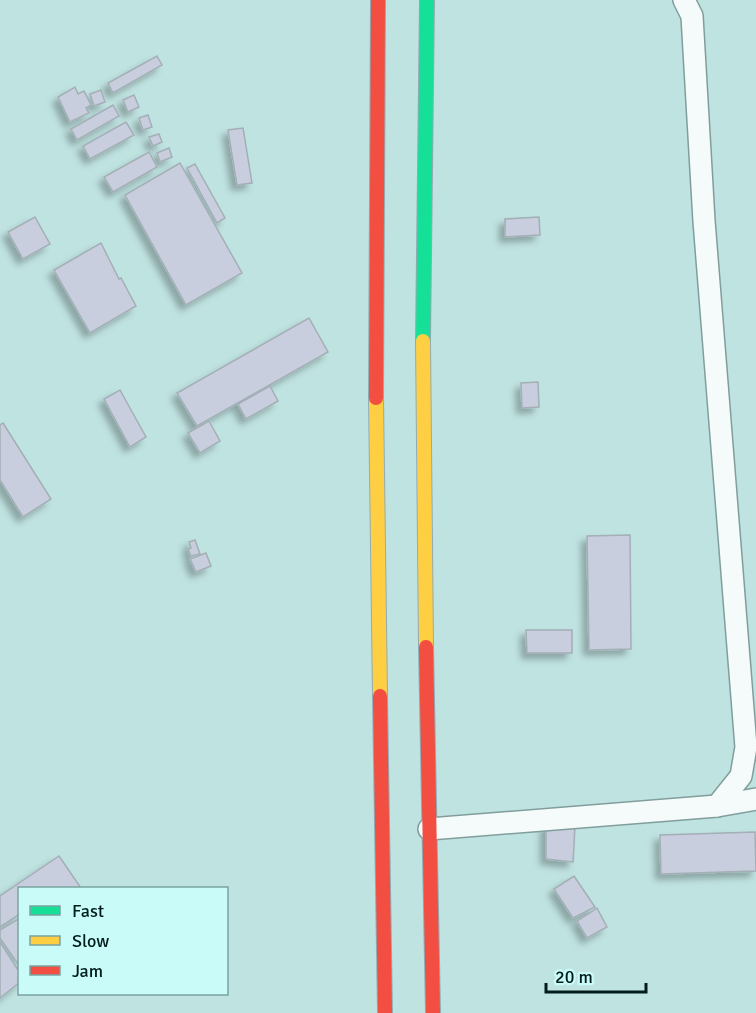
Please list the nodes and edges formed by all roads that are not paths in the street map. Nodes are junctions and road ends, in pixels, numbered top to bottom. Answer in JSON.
{"nodes":[{"id":1,"x":378,"y":0,"type":"edge"},
{"id":2,"x":428,"y":0,"type":"edge"},
{"id":3,"x":684,"y":0,"type":"edge"},
{"id":4,"x":756,"y":799,"type":"edge"},
{"id":5,"x":717,"y":806,"type":"junction"},
{"id":6,"x":429,"y":829,"type":"junction"},
{"id":7,"x":385,"y":1013,"type":"edge"},
{"id":8,"x":433,"y":1013,"type":"edge"}],
"edges":[{"from":1,"to":7,"type":"highway"},
{"from":2,"to":6,"type":"highway"},
{"from":3,"to":5,"type":"lane"},
{"from":4,"to":5,"type":"lane"},
{"from":5,"to":6,"type":"lane"},
{"from":6,"to":8,"type":"highway"}]}
